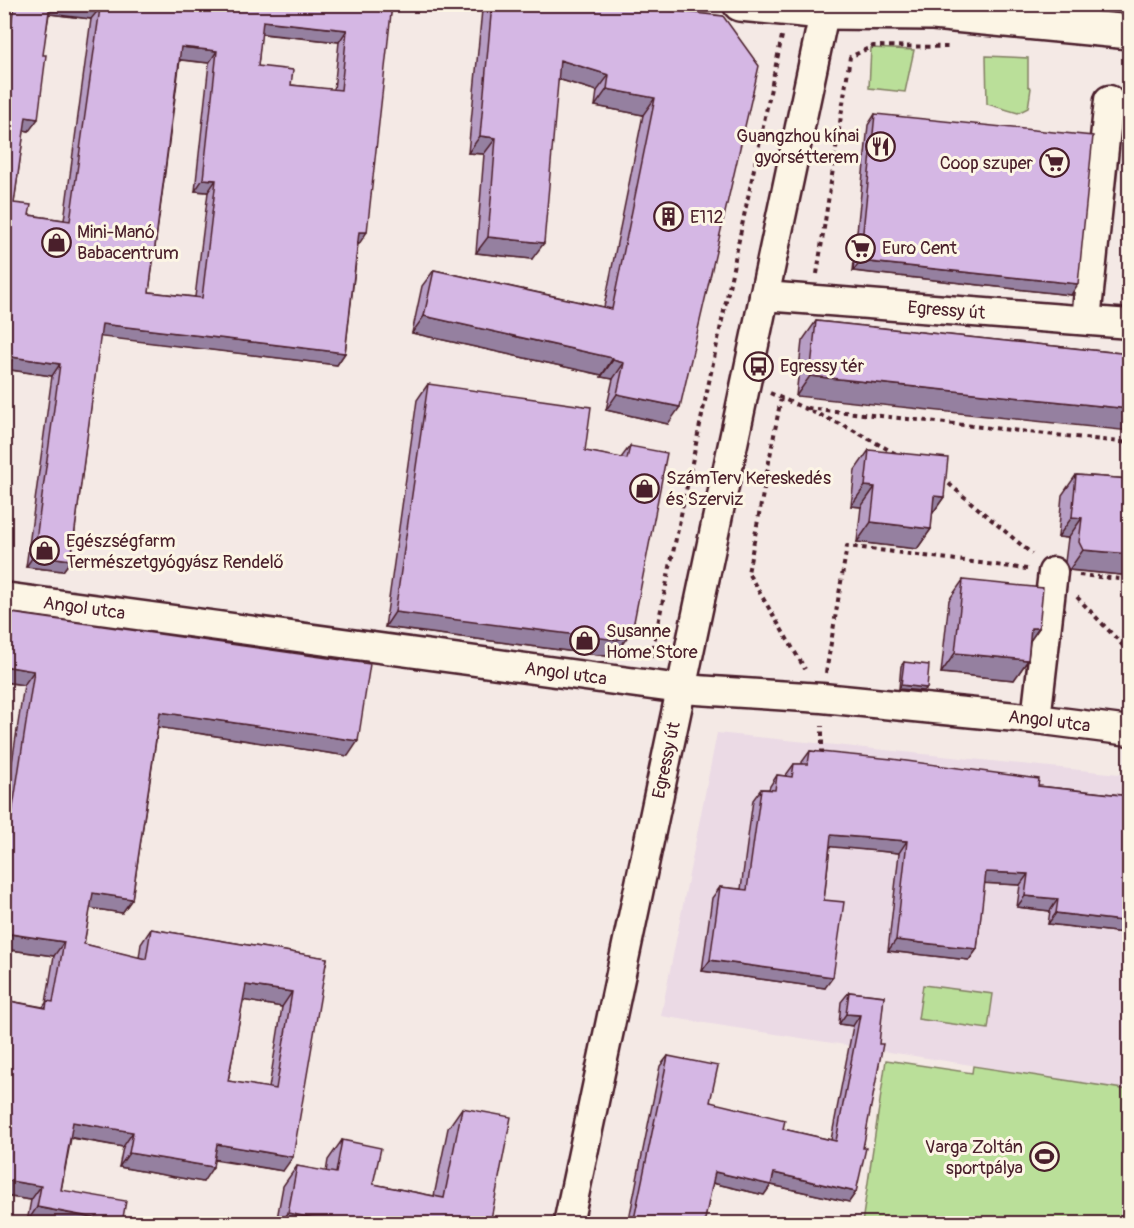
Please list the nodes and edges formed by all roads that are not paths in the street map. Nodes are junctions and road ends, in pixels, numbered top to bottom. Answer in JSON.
{"nodes":[{"id":1,"x":740,"y":4,"type":"edge"},
{"id":2,"x":831,"y":7,"type":"edge"},
{"id":3,"x":1130,"y":32,"type":"edge"},
{"id":4,"x":1109,"y":100,"type":"dead end"},
{"id":5,"x":778,"y":297,"type":"junction"},
{"id":6,"x":1086,"y":320,"type":"junction"},
{"id":7,"x":1130,"y":324,"type":"edge"},
{"id":8,"x":1053,"y":572,"type":"road end"},
{"id":9,"x":4,"y":597,"type":"edge"},
{"id":10,"x":681,"y":689,"type":"junction"},
{"id":11,"x":1036,"y":719,"type":"junction"},
{"id":12,"x":1130,"y":731,"type":"edge"},
{"id":13,"x":568,"y":1224,"type":"edge"}],
"edges":[{"from":1,"to":2,"type":"main road"},
{"from":2,"to":3,"type":"main road"},
{"from":2,"to":5,"type":"street","name":"Egressy út"},
{"from":4,"to":6,"type":"street"},
{"from":5,"to":6,"type":"street","name":"Egressy út"},
{"from":5,"to":10,"type":"street","name":"Egressy út"},
{"from":6,"to":7,"type":"street","name":"Egressy út"},
{"from":8,"to":11,"type":"street"},
{"from":9,"to":10,"type":"street","name":"Angol utca"},
{"from":10,"to":11,"type":"street","name":"Angol utca"},
{"from":10,"to":13,"type":"street","name":"Egressy út"},
{"from":11,"to":12,"type":"street","name":"Angol utca"}]}
